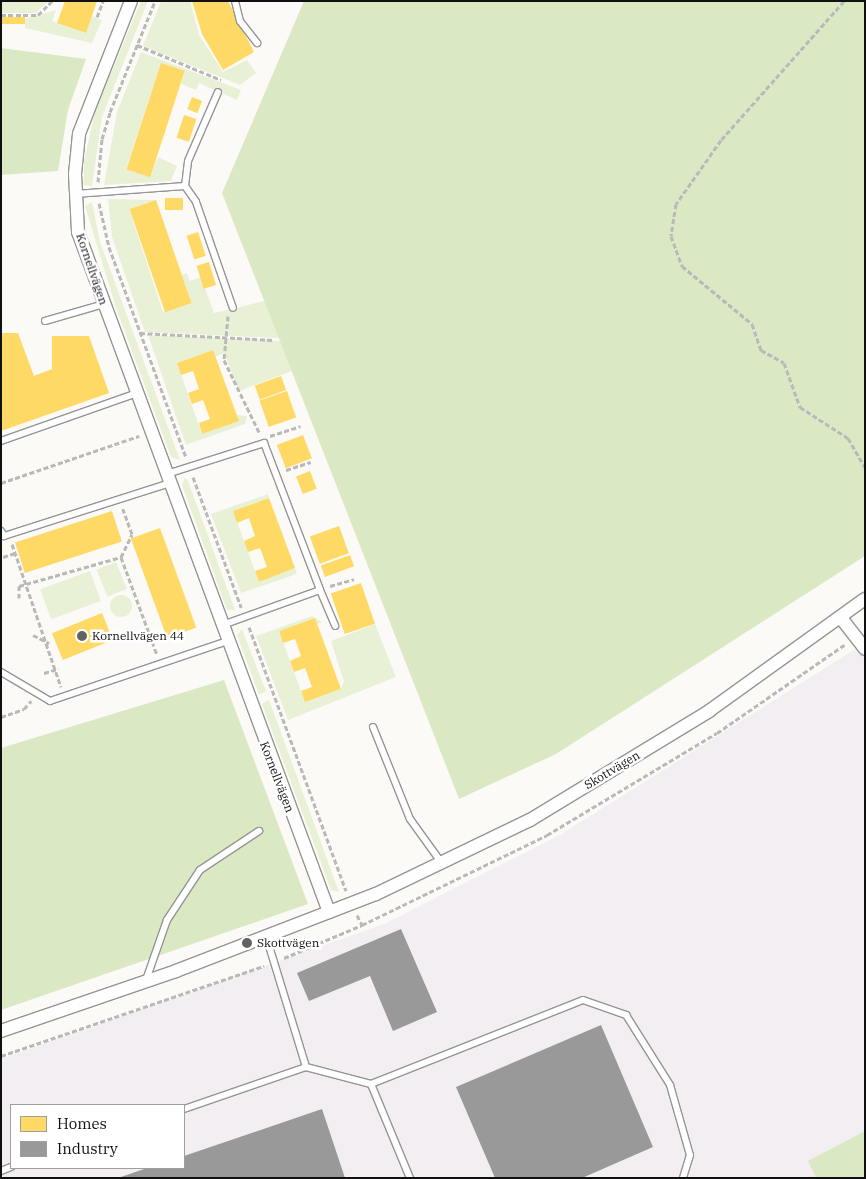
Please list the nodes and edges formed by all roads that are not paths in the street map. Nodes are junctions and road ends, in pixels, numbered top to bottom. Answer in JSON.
{"nodes":[{"id":1,"x":131,"y":1,"type":"edge"},
{"id":2,"x":235,"y":1,"type":"edge"},
{"id":3,"x":257,"y":43,"type":"dead end"},
{"id":4,"x":218,"y":92,"type":"road end"},
{"id":5,"x":185,"y":186,"type":"junction"},
{"id":6,"x":75,"y":194,"type":"junction"},
{"id":7,"x":104,"y":304,"type":"junction"},
{"id":8,"x":234,"y":308,"type":"road end"},
{"id":9,"x":45,"y":321,"type":"dead end"},
{"id":10,"x":137,"y":393,"type":"junction"},
{"id":11,"x":1,"y":441,"type":"edge"},
{"id":12,"x":168,"y":478,"type":"junction"},
{"id":13,"x":1,"y":531,"type":"edge"},
{"id":14,"x":320,"y":590,"type":"junction"},
{"id":15,"x":865,"y":600,"type":"edge"},
{"id":16,"x":841,"y":618,"type":"junction"},
{"id":17,"x":221,"y":626,"type":"junction"},
{"id":18,"x":334,"y":626,"type":"dead end"},
{"id":19,"x":227,"y":641,"type":"junction"},
{"id":20,"x":865,"y":649,"type":"edge"},
{"id":21,"x":1,"y":672,"type":"edge"},
{"id":22,"x":373,"y":727,"type":"dead end"},
{"id":23,"x":259,"y":831,"type":"dead end"},
{"id":24,"x":442,"y":862,"type":"junction"},
{"id":25,"x":328,"y":912,"type":"junction"},
{"id":26,"x":266,"y":936,"type":"junction"},
{"id":27,"x":145,"y":982,"type":"junction"},
{"id":28,"x":1,"y":1030,"type":"edge"},
{"id":29,"x":306,"y":1067,"type":"junction"},
{"id":30,"x":371,"y":1084,"type":"junction"},
{"id":31,"x":185,"y":1109,"type":"edge"},
{"id":32,"x":410,"y":1178,"type":"edge"},
{"id":33,"x":683,"y":1178,"type":"edge"}],
"edges":[{"from":1,"to":6,"type":"street","name":"Kornellvägen"},
{"from":2,"to":3,"type":"lane"},
{"from":4,"to":5,"type":"lane"},
{"from":5,"to":6,"type":"lane"},
{"from":5,"to":8,"type":"lane"},
{"from":6,"to":7,"type":"street","name":"Kornellvägen"},
{"from":7,"to":9,"type":"lane"},
{"from":7,"to":10,"type":"street","name":"Kornellvägen"},
{"from":10,"to":11,"type":"lane"},
{"from":10,"to":12,"type":"street","name":"Kornellvägen"},
{"from":12,"to":13,"type":"lane"},
{"from":12,"to":14,"type":"lane"},
{"from":12,"to":17,"type":"street","name":"Kornellvägen"},
{"from":14,"to":17,"type":"lane"},
{"from":14,"to":18,"type":"lane"},
{"from":15,"to":16,"type":"street","name":"Skottvägen"},
{"from":16,"to":20,"type":"street"},
{"from":16,"to":24,"type":"street","name":"Skottvägen"},
{"from":17,"to":19,"type":"street","name":"Kornellvägen"},
{"from":19,"to":21,"type":"lane"},
{"from":19,"to":25,"type":"street","name":"Kornellvägen"},
{"from":22,"to":24,"type":"lane"},
{"from":23,"to":27,"type":"lane"},
{"from":24,"to":25,"type":"street","name":"Skottvägen"},
{"from":25,"to":26,"type":"street","name":"Skottvägen"},
{"from":26,"to":27,"type":"street","name":"Skottvägen"},
{"from":26,"to":29,"type":"lane"},
{"from":27,"to":28,"type":"street","name":"Skottvägen"},
{"from":29,"to":30,"type":"lane"},
{"from":29,"to":31,"type":"lane"},
{"from":30,"to":32,"type":"lane"},
{"from":30,"to":33,"type":"lane"}]}
